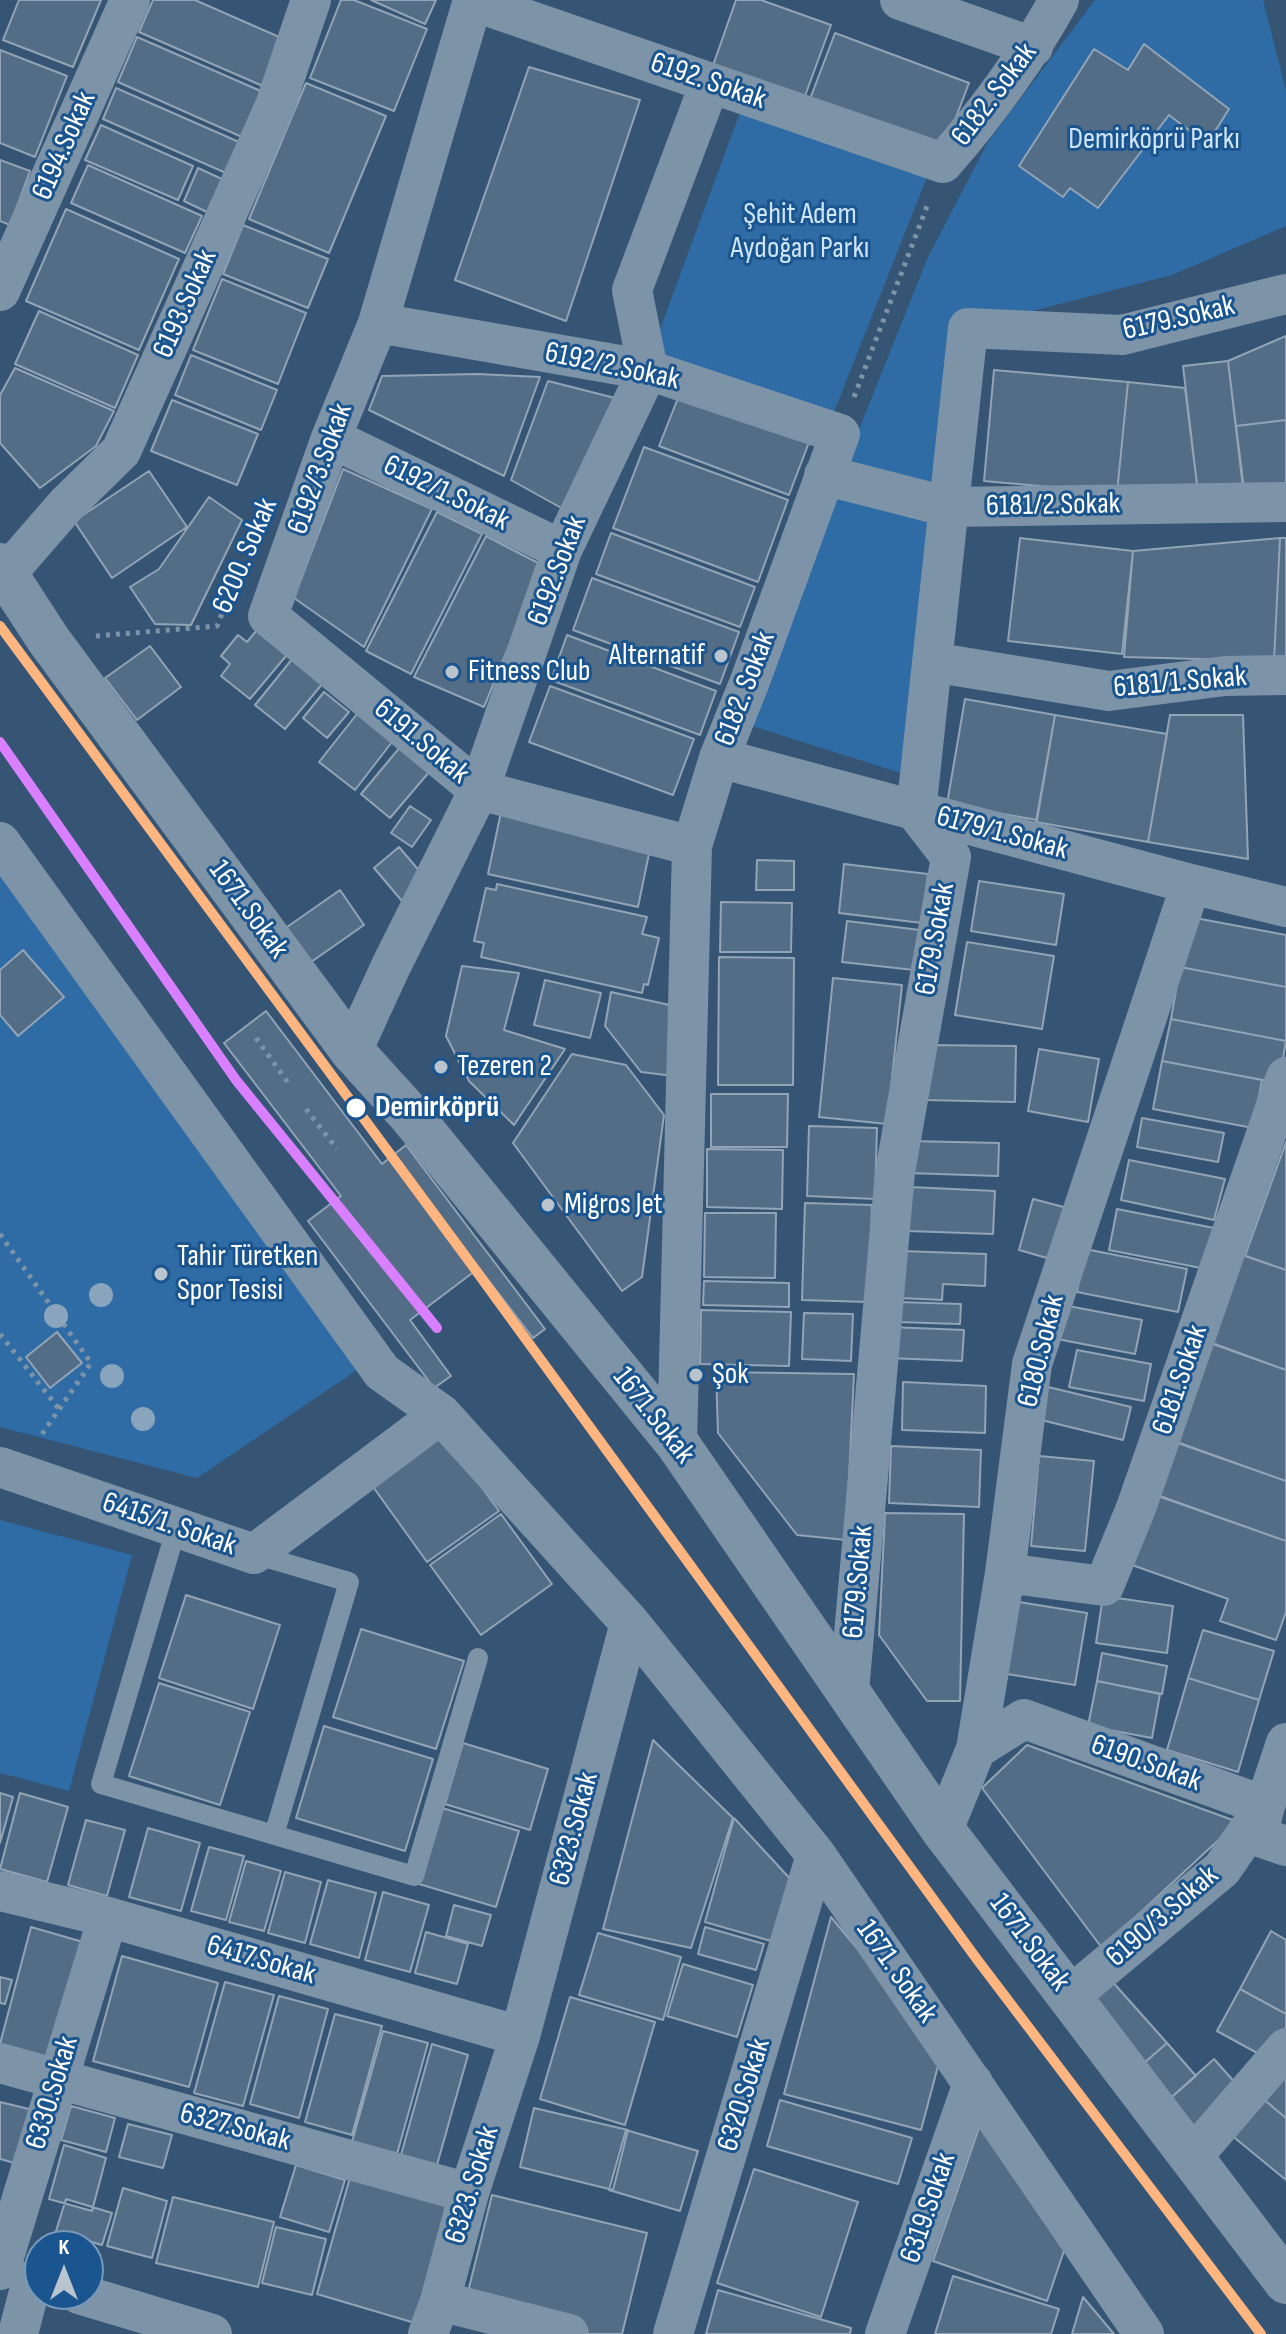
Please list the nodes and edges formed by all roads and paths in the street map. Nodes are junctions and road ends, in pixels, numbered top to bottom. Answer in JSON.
{"nodes":[{"id":1,"x":130,"y":0,"type":"edge"},
{"id":2,"x":311,"y":0,"type":"edge"},
{"id":3,"x":473,"y":0,"type":"edge"},
{"id":4,"x":900,"y":0,"type":"edge"},
{"id":5,"x":1059,"y":0,"type":"edge"},
{"id":6,"x":1033,"y":47,"type":"junction"},
{"id":7,"x":710,"y":83,"type":"junction"},
{"id":8,"x":943,"y":163,"type":"junction"},
{"id":9,"x":0,"y":291,"type":"edge"},
{"id":10,"x":1286,"y":294,"type":"edge"},
{"id":11,"x":378,"y":323,"type":"junction"},
{"id":12,"x":648,"y":370,"type":"junction"},
{"id":13,"x":840,"y":434,"type":"junction"},
{"id":14,"x":331,"y":438,"type":"junction"},
{"id":15,"x":824,"y":475,"type":"junction"},
{"id":16,"x":1286,"y":502,"type":"edge"},
{"id":17,"x":949,"y":507,"type":"junction"},
{"id":18,"x":562,"y":550,"type":"junction"},
{"id":19,"x":3,"y":570,"type":"edge"},
{"id":20,"x":233,"y":585,"type":"dead end"},
{"id":21,"x":268,"y":616,"type":"joint"},
{"id":22,"x":48,"y":639,"type":"junction"},
{"id":23,"x":932,"y":662,"type":"junction"},
{"id":24,"x":1286,"y":675,"type":"edge"},
{"id":25,"x":719,"y":758,"type":"junction"},
{"id":26,"x":479,"y":790,"type":"junction"},
{"id":27,"x":916,"y":812,"type":"junction"},
{"id":28,"x":0,"y":842,"type":"edge"},
{"id":29,"x":692,"y":846,"type":"junction"},
{"id":30,"x":1191,"y":884,"type":"junction"},
{"id":31,"x":1286,"y":907,"type":"edge"},
{"id":32,"x":256,"y":1038,"type":"dead end"},
{"id":33,"x":352,"y":1051,"type":"junction"},
{"id":34,"x":1286,"y":1077,"type":"edge"},
{"id":35,"x":289,"y":1084,"type":"dead end"},
{"id":36,"x":306,"y":1109,"type":"dead end"},
{"id":37,"x":337,"y":1149,"type":"dead end"},
{"id":38,"x":0,"y":1234,"type":"edge"},
{"id":39,"x":0,"y":1334,"type":"edge"},
{"id":40,"x":59,"y":1409,"type":"junction"},
{"id":41,"x":441,"y":1414,"type":"junction"},
{"id":42,"x":40,"y":1437,"type":"dead end"},
{"id":43,"x":677,"y":1443,"type":"junction"},
{"id":44,"x":0,"y":1467,"type":"edge"},
{"id":45,"x":177,"y":1526,"type":"junction"},
{"id":46,"x":254,"y":1554,"type":"junction"},
{"id":47,"x":1005,"y":1573,"type":"junction"},
{"id":48,"x":630,"y":1623,"type":"junction"},
{"id":49,"x":478,"y":1658,"type":"dead end"},
{"id":50,"x":849,"y":1691,"type":"junction"},
{"id":51,"x":1286,"y":1743,"type":"edge"},
{"id":52,"x":976,"y":1749,"type":"junction"},
{"id":53,"x":1265,"y":1806,"type":"junction"},
{"id":54,"x":943,"y":1830,"type":"junction"},
{"id":55,"x":274,"y":1835,"type":"junction"},
{"id":56,"x":1286,"y":1846,"type":"edge"},
{"id":57,"x":816,"y":1855,"type":"junction"},
{"id":58,"x":0,"y":1891,"type":"edge"},
{"id":59,"x":108,"y":1917,"type":"junction"},
{"id":60,"x":1070,"y":1996,"type":"junction"},
{"id":61,"x":520,"y":2036,"type":"junction"},
{"id":62,"x":1286,"y":2048,"type":"edge"},
{"id":63,"x":0,"y":2063,"type":"edge"},
{"id":64,"x":57,"y":2079,"type":"junction"},
{"id":65,"x":973,"y":2083,"type":"junction"},
{"id":66,"x":1192,"y":2157,"type":"junction"},
{"id":67,"x":469,"y":2193,"type":"junction"},
{"id":68,"x":18,"y":2276,"type":"edge"},
{"id":69,"x":1286,"y":2282,"type":"edge"},
{"id":70,"x":104,"y":2302,"type":"edge"},
{"id":71,"x":434,"y":2317,"type":"edge"},
{"id":72,"x":18,"y":2334,"type":"edge"},
{"id":73,"x":212,"y":2334,"type":"edge"},
{"id":74,"x":569,"y":2334,"type":"edge"},
{"id":75,"x":673,"y":2334,"type":"edge"},
{"id":76,"x":885,"y":2334,"type":"edge"},
{"id":77,"x":1144,"y":2334,"type":"edge"}],
"edges":[{"from":1,"to":9,"type":"street","name":"6194.Sokak"},
{"from":2,"to":19,"type":"street","name":"6193.Sokak"},
{"from":3,"to":7,"type":"street","name":"6192. Sokak"},
{"from":3,"to":11,"type":"street"},
{"from":4,"to":6,"type":"street"},
{"from":5,"to":6,"type":"street","name":"6182. Sokak"},
{"from":6,"to":8,"type":"street","name":"6182. Sokak"},
{"from":7,"to":8,"type":"street","name":"6192. Sokak"},
{"from":7,"to":12,"type":"street"},
{"from":8,"to":13,"type":"path","name":"6182. Sokak"},
{"from":10,"to":17,"type":"street","name":"6179.Sokak"},
{"from":11,"to":12,"type":"street","name":"6192/2.Sokak"},
{"from":11,"to":14,"type":"street","name":"6192/3.Sokak"},
{"from":12,"to":13,"type":"street","name":"6192/2.Sokak"},
{"from":12,"to":18,"type":"street","name":"6192.Sokak"},
{"from":13,"to":15,"type":"street","name":"6182. Sokak"},
{"from":14,"to":18,"type":"street","name":"6192/1.Sokak"},
{"from":14,"to":21,"type":"street","name":"6192/3.Sokak"},
{"from":15,"to":17,"type":"street","name":"6181/2.Sokak"},
{"from":15,"to":25,"type":"street","name":"6182. Sokak"},
{"from":16,"to":17,"type":"street","name":"6181/2.Sokak"},
{"from":17,"to":23,"type":"street","name":"6179.Sokak"},
{"from":18,"to":26,"type":"street","name":"6192.Sokak"},
{"from":19,"to":22,"type":"street","name":"1671.Sokak"},
{"from":20,"to":22,"type":"path","name":"6200. Sokak"},
{"from":21,"to":26,"type":"street","name":"6191.Sokak"},
{"from":22,"to":33,"type":"street","name":"1671.Sokak"},
{"from":23,"to":24,"type":"street","name":"6181/1.Sokak"},
{"from":23,"to":27,"type":"street","name":"6179.Sokak"},
{"from":25,"to":27,"type":"street","name":"6179/1.Sokak"},
{"from":25,"to":29,"type":"street","name":"6182. Sokak"},
{"from":26,"to":29,"type":"street","name":"6191.Sokak"},
{"from":26,"to":33,"type":"street","name":"6192.Sokak"},
{"from":27,"to":30,"type":"street","name":"6179/1.Sokak"},
{"from":27,"to":50,"type":"street","name":"6179.Sokak"},
{"from":28,"to":41,"type":"street"},
{"from":29,"to":43,"type":"street","name":"6182. Sokak"},
{"from":30,"to":31,"type":"street","name":"6179/1.Sokak"},
{"from":30,"to":47,"type":"street","name":"6180.Sokak"},
{"from":32,"to":35,"type":"path"},
{"from":33,"to":43,"type":"street","name":"1671.Sokak"},
{"from":34,"to":47,"type":"street","name":"6181.Sokak"},
{"from":36,"to":37,"type":"path"},
{"from":38,"to":40,"type":"path"},
{"from":39,"to":40,"type":"path"},
{"from":40,"to":42,"type":"path"},
{"from":41,"to":46,"type":"street","name":"6415/1. Sokak"},
{"from":41,"to":48,"type":"street"},
{"from":43,"to":50,"type":"street","name":"1671.Sokak"},
{"from":44,"to":45,"type":"street","name":"6415/1. Sokak"},
{"from":45,"to":46,"type":"street","name":"6415/1. Sokak"},
{"from":45,"to":55,"type":"lane"},
{"from":46,"to":55,"type":"lane"},
{"from":47,"to":52,"type":"street","name":"6180.Sokak"},
{"from":48,"to":57,"type":"street","name":"1671. Sokak"},
{"from":48,"to":61,"type":"street","name":"6323.Sokak"},
{"from":49,"to":55,"type":"lane"},
{"from":50,"to":54,"type":"street","name":"1671.Sokak"},
{"from":51,"to":53,"type":"street","name":"6190/3.Sokak"},
{"from":52,"to":53,"type":"street","name":"6190.Sokak"},
{"from":52,"to":54,"type":"street","name":"6180.Sokak"},
{"from":53,"to":56,"type":"street"},
{"from":53,"to":60,"type":"street","name":"6190/3.Sokak"},
{"from":54,"to":60,"type":"street","name":"1671.Sokak"},
{"from":57,"to":65,"type":"street","name":"1671. Sokak"},
{"from":57,"to":75,"type":"street","name":"6320.Sokak"},
{"from":58,"to":59,"type":"street","name":"6417.Sokak"},
{"from":59,"to":61,"type":"street","name":"6417.Sokak"},
{"from":59,"to":64,"type":"street","name":"6330.Sokak"},
{"from":60,"to":66,"type":"street","name":"1671.Sokak"},
{"from":61,"to":67,"type":"street","name":"6323. Sokak"},
{"from":62,"to":66,"type":"street"},
{"from":63,"to":64,"type":"street","name":"6327.Sokak"},
{"from":64,"to":67,"type":"street","name":"6327.Sokak"},
{"from":64,"to":68,"type":"street","name":"6330.Sokak"},
{"from":65,"to":76,"type":"street","name":"6319.Sokak"},
{"from":65,"to":77,"type":"street","name":"1671. Sokak"},
{"from":66,"to":69,"type":"street","name":"1671.Sokak"},
{"from":67,"to":71,"type":"street","name":"6323. Sokak"},
{"from":68,"to":72,"type":"street","name":"6330.Sokak"},
{"from":70,"to":73,"type":"street"},
{"from":71,"to":74,"type":"street"}]}
